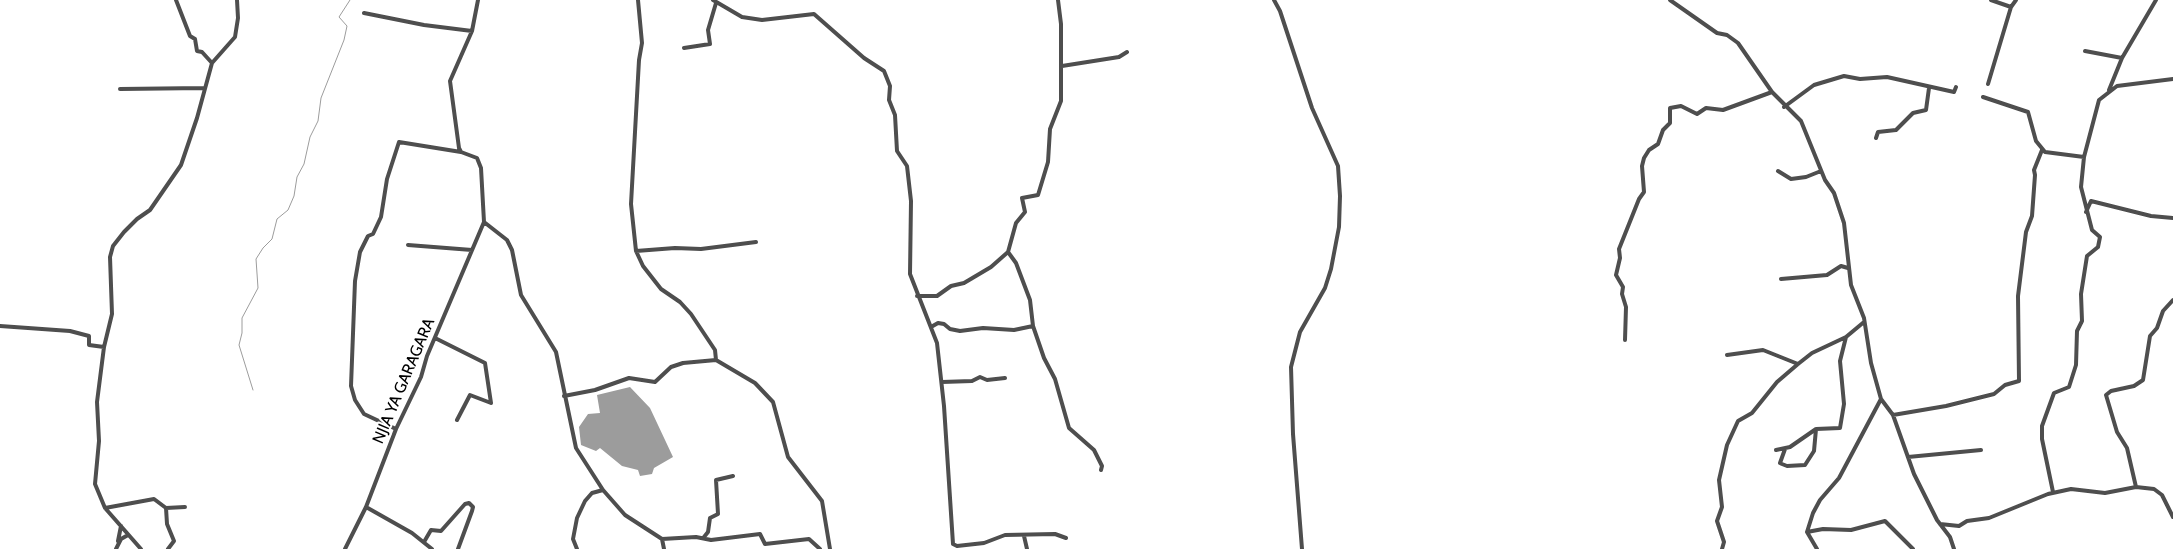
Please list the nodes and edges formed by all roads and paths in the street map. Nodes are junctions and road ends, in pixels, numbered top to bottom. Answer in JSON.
{"nodes":[{"id":1,"x":176,"y":0,"type":"edge"},
{"id":2,"x":237,"y":0,"type":"edge"},
{"id":3,"x":478,"y":0,"type":"edge"},
{"id":4,"x":638,"y":0,"type":"edge"},
{"id":5,"x":1058,"y":0,"type":"edge"},
{"id":6,"x":1274,"y":0,"type":"edge"},
{"id":7,"x":1670,"y":0,"type":"edge"},
{"id":8,"x":1991,"y":0,"type":"edge"},
{"id":9,"x":2016,"y":0,"type":"edge"},
{"id":10,"x":2156,"y":0,"type":"edge"},
{"id":11,"x":715,"y":2,"type":"edge"},
{"id":12,"x":2011,"y":8,"type":"junction"},
{"id":13,"x":364,"y":13,"type":"dead end"},
{"id":14,"x":472,"y":31,"type":"junction"},
{"id":15,"x":684,"y":48,"type":"dead end"},
{"id":16,"x":2085,"y":51,"type":"dead end"},
{"id":17,"x":1127,"y":52,"type":"dead end"},
{"id":18,"x":2122,"y":58,"type":"junction"},
{"id":19,"x":212,"y":63,"type":"junction"},
{"id":20,"x":1062,"y":66,"type":"junction"},
{"id":21,"x":2173,"y":79,"type":"edge"},
{"id":22,"x":1988,"y":84,"type":"dead end"},
{"id":23,"x":1956,"y":87,"type":"dead end"},
{"id":24,"x":204,"y":88,"type":"junction"},
{"id":25,"x":1930,"y":88,"type":"junction"},
{"id":26,"x":120,"y":89,"type":"dead end"},
{"id":27,"x":1772,"y":92,"type":"junction"},
{"id":28,"x":2109,"y":92,"type":"junction"},
{"id":29,"x":1984,"y":97,"type":"dead end"},
{"id":30,"x":1784,"y":107,"type":"junction"},
{"id":31,"x":1876,"y":138,"type":"dead end"},
{"id":32,"x":2042,"y":150,"type":"junction"},
{"id":33,"x":461,"y":152,"type":"junction"},
{"id":34,"x":2084,"y":157,"type":"junction"},
{"id":35,"x":1778,"y":171,"type":"dead end"},
{"id":36,"x":1821,"y":171,"type":"junction"},
{"id":37,"x":2086,"y":212,"type":"junction"},
{"id":38,"x":2173,"y":218,"type":"edge"},
{"id":39,"x":484,"y":222,"type":"junction"},
{"id":40,"x":756,"y":242,"type":"dead end"},
{"id":41,"x":408,"y":245,"type":"dead end"},
{"id":42,"x":472,"y":250,"type":"junction"},
{"id":43,"x":636,"y":251,"type":"junction"},
{"id":44,"x":1008,"y":252,"type":"junction"},
{"id":45,"x":1848,"y":268,"type":"junction"},
{"id":46,"x":1781,"y":279,"type":"dead end"},
{"id":47,"x":917,"y":296,"type":"junction"},
{"id":48,"x":2173,"y":300,"type":"edge"},
{"id":49,"x":1864,"y":322,"type":"junction"},
{"id":50,"x":0,"y":326,"type":"edge"},
{"id":51,"x":1033,"y":326,"type":"junction"},
{"id":52,"x":931,"y":327,"type":"junction"},
{"id":53,"x":1846,"y":337,"type":"junction"},
{"id":54,"x":435,"y":338,"type":"junction"},
{"id":55,"x":1625,"y":340,"type":"dead end"},
{"id":56,"x":104,"y":347,"type":"junction"},
{"id":57,"x":1727,"y":355,"type":"dead end"},
{"id":58,"x":716,"y":360,"type":"junction"},
{"id":59,"x":1798,"y":364,"type":"junction"},
{"id":60,"x":1005,"y":378,"type":"dead end"},
{"id":61,"x":942,"y":382,"type":"junction"},
{"id":62,"x":564,"y":396,"type":"junction"},
{"id":63,"x":1881,"y":399,"type":"junction"},
{"id":64,"x":1893,"y":415,"type":"junction"},
{"id":65,"x":457,"y":420,"type":"dead end"},
{"id":66,"x":396,"y":429,"type":"junction"},
{"id":67,"x":1816,"y":429,"type":"junction"},
{"id":68,"x":1785,"y":449,"type":"junction"},
{"id":69,"x":1776,"y":450,"type":"dead end"},
{"id":70,"x":1981,"y":450,"type":"dead end"},
{"id":71,"x":1908,"y":457,"type":"junction"},
{"id":72,"x":1100,"y":470,"type":"dead end"},
{"id":73,"x":733,"y":476,"type":"dead end"},
{"id":74,"x":2136,"y":487,"type":"junction"},
{"id":75,"x":603,"y":490,"type":"junction"},
{"id":76,"x":2053,"y":492,"type":"junction"},
{"id":77,"x":185,"y":507,"type":"dead end"},
{"id":78,"x":366,"y":507,"type":"junction"},
{"id":79,"x":105,"y":508,"type":"junction"},
{"id":80,"x":166,"y":508,"type":"junction"},
{"id":81,"x":2173,"y":517,"type":"edge"},
{"id":82,"x":1940,"y":524,"type":"junction"},
{"id":83,"x":121,"y":526,"type":"junction"},
{"id":84,"x":1807,"y":532,"type":"junction"},
{"id":85,"x":128,"y":535,"type":"junction"},
{"id":86,"x":1024,"y":536,"type":"junction"},
{"id":87,"x":704,"y":537,"type":"junction"},
{"id":88,"x":1066,"y":538,"type":"dead end"},
{"id":89,"x":662,"y":539,"type":"junction"},
{"id":90,"x":424,"y":542,"type":"junction"},
{"id":91,"x":118,"y":543,"type":"junction"},
{"id":92,"x":1956,"y":548,"type":"edge"},
{"id":93,"x":116,"y":549,"type":"edge"},
{"id":94,"x":142,"y":549,"type":"edge"},
{"id":95,"x":168,"y":549,"type":"edge"},
{"id":96,"x":345,"y":549,"type":"edge"},
{"id":97,"x":432,"y":549,"type":"edge"},
{"id":98,"x":458,"y":549,"type":"edge"},
{"id":99,"x":577,"y":549,"type":"edge"},
{"id":100,"x":664,"y":549,"type":"edge"},
{"id":101,"x":820,"y":549,"type":"edge"},
{"id":102,"x":830,"y":549,"type":"edge"},
{"id":103,"x":1027,"y":549,"type":"edge"},
{"id":104,"x":1302,"y":549,"type":"edge"},
{"id":105,"x":1722,"y":549,"type":"edge"},
{"id":106,"x":1817,"y":549,"type":"edge"},
{"id":107,"x":1913,"y":549,"type":"edge"}],
"edges":[{"from":1,"to":19,"type":"street"},
{"from":2,"to":19,"type":"street"},
{"from":3,"to":14,"type":"street"},
{"from":4,"to":43,"type":"street"},
{"from":5,"to":20,"type":"street"},
{"from":6,"to":104,"type":"street"},
{"from":7,"to":27,"type":"street"},
{"from":8,"to":12,"type":"street"},
{"from":9,"to":12,"type":"street"},
{"from":10,"to":18,"type":"street"},
{"from":11,"to":15,"type":"street"},
{"from":11,"to":47,"type":"street"},
{"from":12,"to":22,"type":"street"},
{"from":13,"to":14,"type":"street"},
{"from":14,"to":33,"type":"street"},
{"from":16,"to":18,"type":"street"},
{"from":17,"to":20,"type":"street"},
{"from":18,"to":28,"type":"street"},
{"from":19,"to":24,"type":"street"},
{"from":20,"to":44,"type":"street"},
{"from":21,"to":28,"type":"street"},
{"from":23,"to":25,"type":"street"},
{"from":24,"to":26,"type":"street"},
{"from":24,"to":56,"type":"street"},
{"from":25,"to":30,"type":"street"},
{"from":25,"to":31,"type":"street"},
{"from":27,"to":30,"type":"street"},
{"from":27,"to":55,"type":"street"},
{"from":28,"to":34,"type":"street"},
{"from":29,"to":32,"type":"street"},
{"from":30,"to":36,"type":"street"},
{"from":32,"to":34,"type":"street"},
{"from":32,"to":64,"type":"street"},
{"from":33,"to":39,"type":"street"},
{"from":33,"to":66,"type":"street"},
{"from":34,"to":37,"type":"street"},
{"from":35,"to":36,"type":"street"},
{"from":36,"to":45,"type":"street"},
{"from":37,"to":38,"type":"street"},
{"from":37,"to":76,"type":"street"},
{"from":39,"to":42,"type":"street","name":"NJIA YA GARAGARA"},
{"from":39,"to":62,"type":"street"},
{"from":40,"to":43,"type":"street"},
{"from":41,"to":42,"type":"street"},
{"from":42,"to":54,"type":"street","name":"NJIA YA GARAGARA"},
{"from":43,"to":58,"type":"street"},
{"from":44,"to":47,"type":"street"},
{"from":44,"to":51,"type":"street"},
{"from":45,"to":46,"type":"street"},
{"from":45,"to":49,"type":"street"},
{"from":47,"to":52,"type":"street"},
{"from":48,"to":74,"type":"street"},
{"from":49,"to":53,"type":"street"},
{"from":49,"to":63,"type":"street"},
{"from":50,"to":56,"type":"street"},
{"from":51,"to":52,"type":"street"},
{"from":51,"to":72,"type":"street"},
{"from":52,"to":61,"type":"street"},
{"from":53,"to":59,"type":"street"},
{"from":53,"to":67,"type":"street"},
{"from":54,"to":65,"type":"street"},
{"from":54,"to":66,"type":"street","name":"NJIA YA GARAGARA"},
{"from":56,"to":79,"type":"street"},
{"from":57,"to":59,"type":"street"},
{"from":58,"to":62,"type":"street"},
{"from":58,"to":102,"type":"street"},
{"from":59,"to":105,"type":"street"},
{"from":60,"to":61,"type":"street"},
{"from":61,"to":86,"type":"street"},
{"from":62,"to":75,"type":"street"},
{"from":63,"to":64,"type":"street"},
{"from":63,"to":84,"type":"street"},
{"from":64,"to":71,"type":"street"},
{"from":66,"to":78,"type":"street","name":"NJIA YA GARAGARA"},
{"from":67,"to":68,"type":"street"},
{"from":67,"to":68,"type":"street"},
{"from":68,"to":69,"type":"street"},
{"from":70,"to":71,"type":"street"},
{"from":71,"to":82,"type":"street"},
{"from":73,"to":87,"type":"street"},
{"from":74,"to":76,"type":"street"},
{"from":74,"to":81,"type":"street"},
{"from":75,"to":89,"type":"street"},
{"from":75,"to":99,"type":"street"},
{"from":76,"to":82,"type":"street"},
{"from":77,"to":80,"type":"street"},
{"from":78,"to":90,"type":"street"},
{"from":78,"to":96,"type":"street","name":"NJIA YA GARAGARA"},
{"from":79,"to":80,"type":"street"},
{"from":79,"to":83,"type":"street"},
{"from":80,"to":95,"type":"street"},
{"from":82,"to":92,"type":"street"},
{"from":83,"to":85,"type":"street"},
{"from":83,"to":91,"type":"street"},
{"from":84,"to":106,"type":"street"},
{"from":84,"to":107,"type":"street"},
{"from":85,"to":91,"type":"street"},
{"from":85,"to":94,"type":"street"},
{"from":86,"to":88,"type":"street"},
{"from":86,"to":103,"type":"street"},
{"from":87,"to":89,"type":"street"},
{"from":87,"to":101,"type":"street"},
{"from":89,"to":100,"type":"street"},
{"from":90,"to":97,"type":"street"},
{"from":90,"to":98,"type":"street"},
{"from":91,"to":93,"type":"street"}]}
